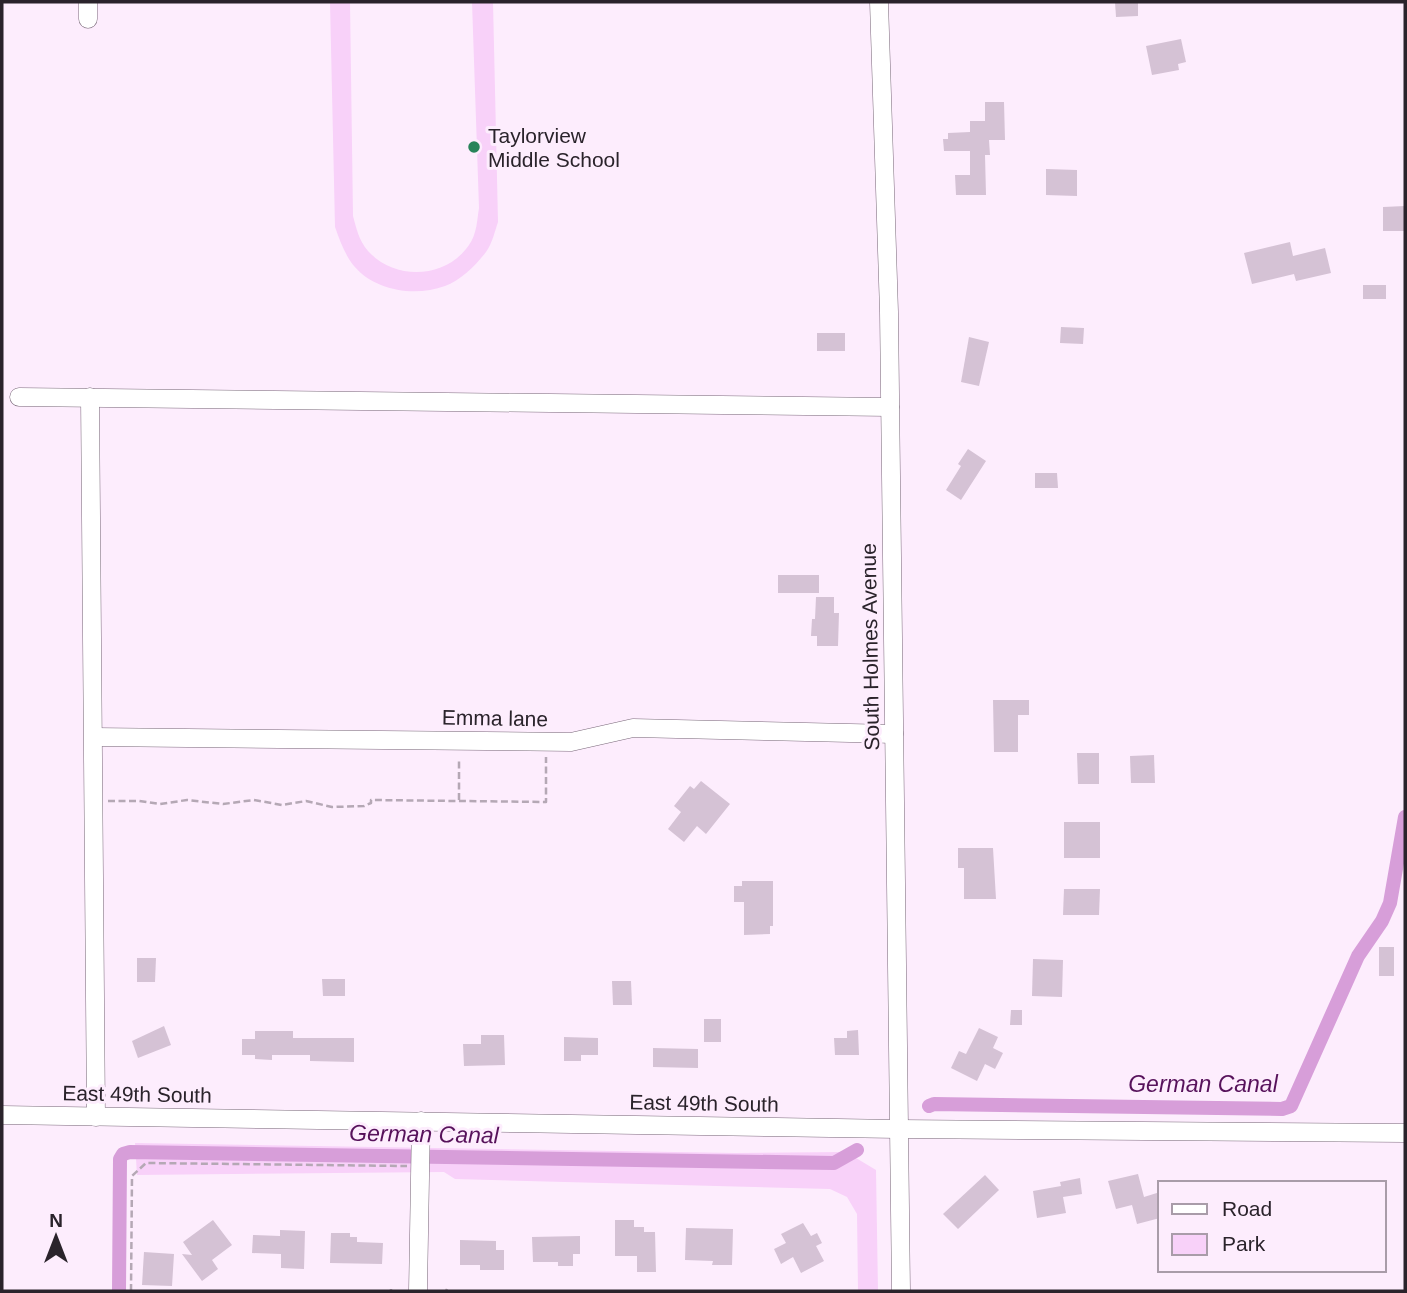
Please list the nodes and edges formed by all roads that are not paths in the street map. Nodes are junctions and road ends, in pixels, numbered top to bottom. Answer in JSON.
{"nodes":[{"id":1,"x":879,"y":2,"type":"edge"},
{"id":2,"x":19,"y":397,"type":"dead end"},
{"id":3,"x":90,"y":397,"type":"junction"},
{"id":4,"x":890,"y":407,"type":"junction"},
{"id":5,"x":894,"y":734,"type":"junction"},
{"id":6,"x":94,"y":737,"type":"junction"},
{"id":7,"x":2,"y":1115,"type":"edge"},
{"id":8,"x":96,"y":1117,"type":"junction"},
{"id":9,"x":421,"y":1121,"type":"junction"},
{"id":10,"x":898,"y":1129,"type":"junction"},
{"id":11,"x":1405,"y":1133,"type":"edge"},
{"id":12,"x":418,"y":1291,"type":"edge"},
{"id":13,"x":901,"y":1291,"type":"edge"}],
"edges":[{"from":1,"to":4,"type":"street","name":"South Holmes Avenue"},
{"from":2,"to":3,"type":"street"},
{"from":3,"to":4,"type":"street"},
{"from":3,"to":6,"type":"street"},
{"from":4,"to":5,"type":"street","name":"South Holmes Avenue"},
{"from":5,"to":6,"type":"street","name":"Emma lane"},
{"from":5,"to":10,"type":"street","name":"South Holmes Avenue"},
{"from":6,"to":8,"type":"street"},
{"from":7,"to":8,"type":"street","name":"East 49th South"},
{"from":8,"to":9,"type":"street","name":"East 49th South"},
{"from":9,"to":10,"type":"street","name":"East 49th South"},
{"from":9,"to":12,"type":"street"},
{"from":10,"to":11,"type":"street","name":"East 49th South"},
{"from":10,"to":13,"type":"street","name":"South Holmes Avenue"}]}
